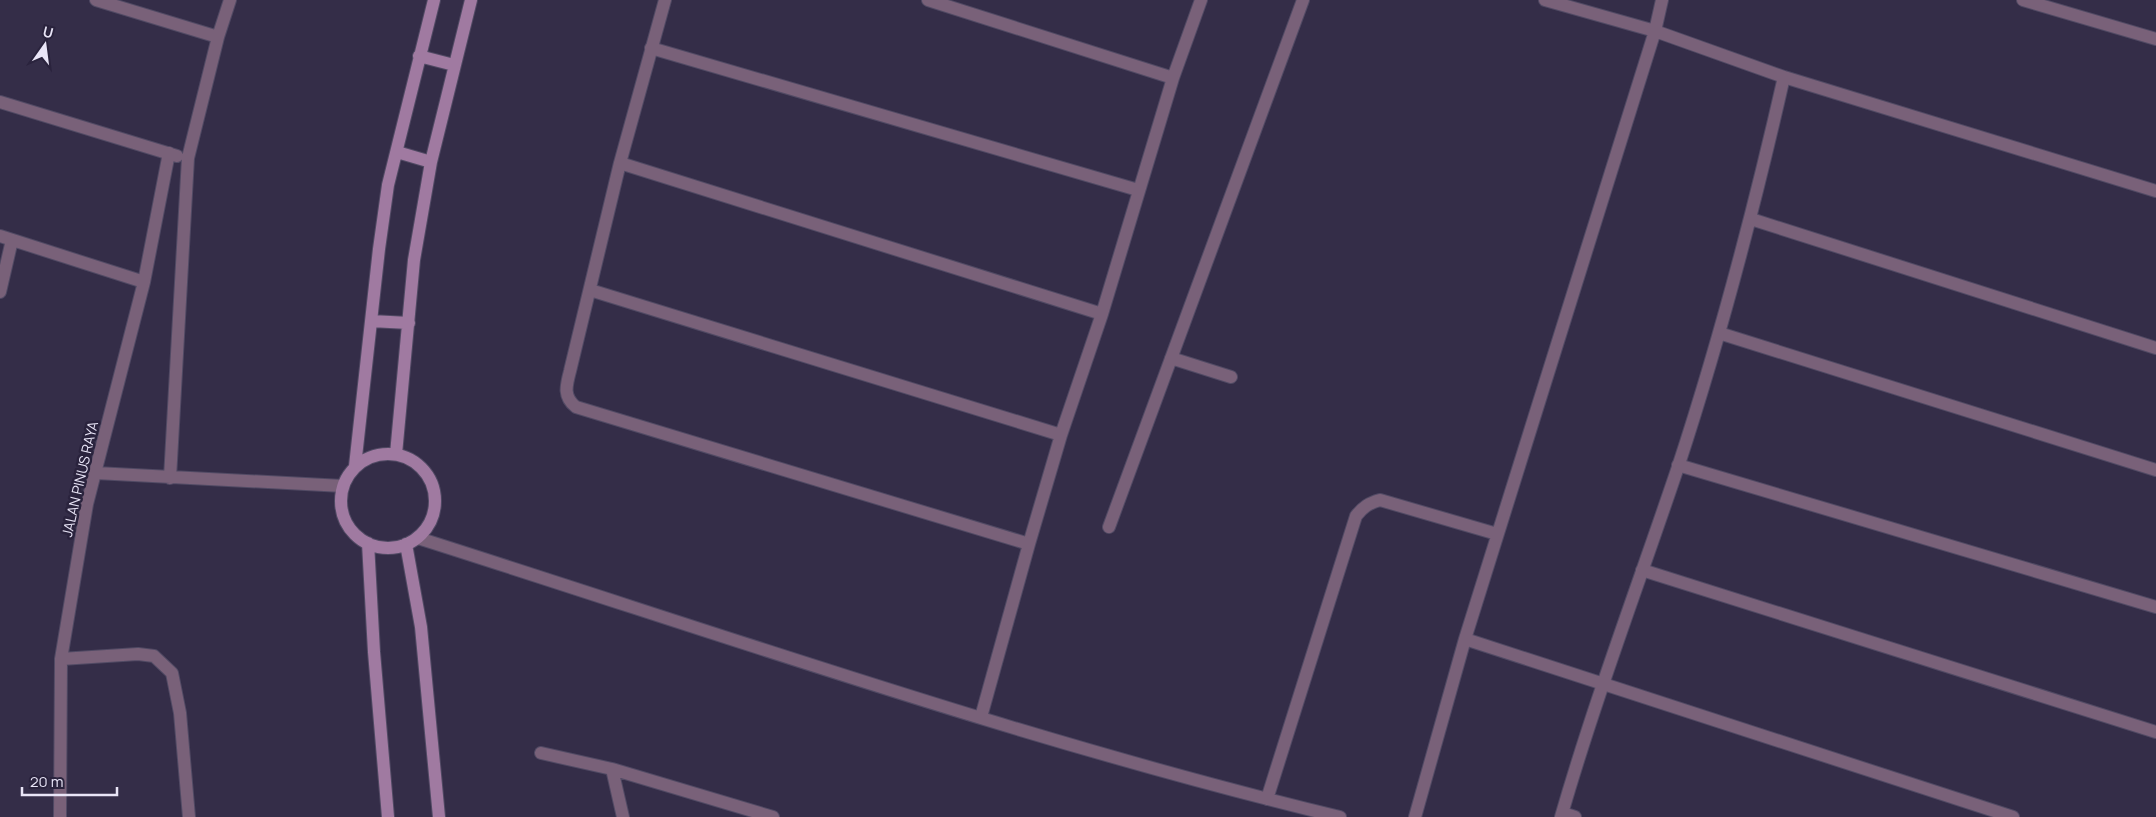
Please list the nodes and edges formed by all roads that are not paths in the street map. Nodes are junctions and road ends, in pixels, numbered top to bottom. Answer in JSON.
{"nodes":[{"id":1,"x":96,"y":0,"type":"edge"},
{"id":2,"x":230,"y":0,"type":"edge"},
{"id":3,"x":434,"y":0,"type":"edge"},
{"id":4,"x":472,"y":0,"type":"edge"},
{"id":5,"x":665,"y":0,"type":"edge"},
{"id":6,"x":928,"y":0,"type":"edge"},
{"id":7,"x":1201,"y":0,"type":"edge"},
{"id":8,"x":1303,"y":0,"type":"edge"},
{"id":9,"x":1545,"y":0,"type":"edge"},
{"id":10,"x":1662,"y":0,"type":"edge"},
{"id":11,"x":2023,"y":0,"type":"edge"},
{"id":12,"x":1655,"y":31,"type":"junction"},
{"id":13,"x":218,"y":37,"type":"junction"},
{"id":14,"x":2156,"y":39,"type":"edge"},
{"id":15,"x":651,"y":48,"type":"junction"},
{"id":16,"x":419,"y":56,"type":"junction"},
{"id":17,"x":454,"y":65,"type":"junction"},
{"id":18,"x":1784,"y":77,"type":"junction"},
{"id":19,"x":1173,"y":78,"type":"junction"},
{"id":20,"x":0,"y":102,"type":"edge"},
{"id":21,"x":398,"y":152,"type":"junction"},
{"id":22,"x":169,"y":153,"type":"junction"},
{"id":23,"x":188,"y":158,"type":"junction"},
{"id":24,"x":431,"y":162,"type":"junction"},
{"id":25,"x":620,"y":163,"type":"junction"},
{"id":26,"x":1138,"y":190,"type":"junction"},
{"id":27,"x":2156,"y":191,"type":"edge"},
{"id":28,"x":1751,"y":219,"type":"junction"},
{"id":29,"x":6,"y":238,"type":"edge"},
{"id":30,"x":144,"y":282,"type":"junction"},
{"id":31,"x":590,"y":290,"type":"junction"},
{"id":32,"x":0,"y":292,"type":"edge"},
{"id":33,"x":1102,"y":314,"type":"junction"},
{"id":34,"x":371,"y":321,"type":"junction"},
{"id":35,"x":408,"y":323,"type":"junction"},
{"id":36,"x":1719,"y":333,"type":"junction"},
{"id":37,"x":2156,"y":348,"type":"edge"},
{"id":38,"x":1171,"y":358,"type":"junction"},
{"id":39,"x":1231,"y":377,"type":"dead end"},
{"id":40,"x":1061,"y":435,"type":"junction"},
{"id":41,"x":396,"y":454,"type":"junction"},
{"id":42,"x":1678,"y":465,"type":"junction"},
{"id":43,"x":356,"y":466,"type":"junction"},
{"id":44,"x":2156,"y":470,"type":"edge"},
{"id":45,"x":96,"y":473,"type":"junction"},
{"id":46,"x":170,"y":478,"type":"junction"},
{"id":47,"x":343,"y":486,"type":"junction"},
{"id":48,"x":1109,"y":527,"type":"dead end"},
{"id":49,"x":1497,"y":534,"type":"junction"},
{"id":50,"x":418,"y":538,"type":"junction"},
{"id":51,"x":368,"y":543,"type":"junction"},
{"id":52,"x":406,"y":544,"type":"junction"},
{"id":53,"x":1028,"y":544,"type":"junction"},
{"id":54,"x":1642,"y":570,"type":"junction"},
{"id":55,"x":2156,"y":606,"type":"edge"},
{"id":56,"x":1465,"y":639,"type":"junction"},
{"id":57,"x":61,"y":658,"type":"junction"},
{"id":58,"x":1603,"y":685,"type":"junction"},
{"id":59,"x":982,"y":717,"type":"junction"},
{"id":60,"x":2156,"y":732,"type":"edge"},
{"id":61,"x":541,"y":753,"type":"dead end"},
{"id":62,"x":612,"y":769,"type":"junction"},
{"id":63,"x":1267,"y":799,"type":"junction"},
{"id":64,"x":1566,"y":816,"type":"edge"},
{"id":65,"x":60,"y":817,"type":"edge"},
{"id":66,"x":189,"y":817,"type":"edge"},
{"id":67,"x":388,"y":817,"type":"edge"},
{"id":68,"x":439,"y":817,"type":"edge"},
{"id":69,"x":623,"y":817,"type":"edge"},
{"id":70,"x":773,"y":817,"type":"edge"},
{"id":71,"x":1340,"y":817,"type":"edge"},
{"id":72,"x":1415,"y":817,"type":"edge"},
{"id":73,"x":2013,"y":817,"type":"edge"}],
"edges":[{"from":1,"to":13,"type":"street"},
{"from":2,"to":13,"type":"street"},
{"from":3,"to":16,"type":"street"},
{"from":4,"to":17,"type":"street"},
{"from":5,"to":15,"type":"street"},
{"from":6,"to":19,"type":"street"},
{"from":7,"to":19,"type":"street"},
{"from":8,"to":38,"type":"street"},
{"from":9,"to":12,"type":"street"},
{"from":10,"to":12,"type":"street"},
{"from":11,"to":14,"type":"street"},
{"from":12,"to":18,"type":"street"},
{"from":12,"to":49,"type":"street"},
{"from":13,"to":23,"type":"street"},
{"from":15,"to":25,"type":"street"},
{"from":15,"to":26,"type":"street"},
{"from":16,"to":17,"type":"street"},
{"from":16,"to":21,"type":"street"},
{"from":17,"to":24,"type":"street"},
{"from":18,"to":27,"type":"street"},
{"from":18,"to":28,"type":"street"},
{"from":19,"to":26,"type":"street"},
{"from":20,"to":22,"type":"street"},
{"from":21,"to":24,"type":"street"},
{"from":21,"to":34,"type":"street"},
{"from":22,"to":23,"type":"street"},
{"from":22,"to":30,"type":"street","name":"JALAN PINUS RAYA"},
{"from":23,"to":46,"type":"street"},
{"from":24,"to":35,"type":"street"},
{"from":25,"to":31,"type":"street"},
{"from":25,"to":33,"type":"street"},
{"from":26,"to":33,"type":"street"},
{"from":28,"to":36,"type":"street"},
{"from":28,"to":37,"type":"street"},
{"from":29,"to":30,"type":"street"},
{"from":29,"to":32,"type":"street"},
{"from":30,"to":45,"type":"street","name":"JALAN PINUS RAYA"},
{"from":31,"to":40,"type":"street"},
{"from":31,"to":53,"type":"street"},
{"from":33,"to":40,"type":"street"},
{"from":34,"to":35,"type":"street"},
{"from":34,"to":43,"type":"street"},
{"from":35,"to":41,"type":"street"},
{"from":36,"to":42,"type":"street"},
{"from":36,"to":44,"type":"street"},
{"from":38,"to":39,"type":"street"},
{"from":38,"to":48,"type":"street"},
{"from":40,"to":53,"type":"street"},
{"from":41,"to":43,"type":"street"},
{"from":41,"to":50,"type":"street"},
{"from":42,"to":54,"type":"street"},
{"from":42,"to":55,"type":"street"},
{"from":43,"to":47,"type":"street"},
{"from":45,"to":46,"type":"street"},
{"from":45,"to":57,"type":"street","name":"JALAN PINUS RAYA"},
{"from":46,"to":47,"type":"street"},
{"from":47,"to":51,"type":"street"},
{"from":49,"to":56,"type":"street"},
{"from":49,"to":63,"type":"street"},
{"from":50,"to":52,"type":"street"},
{"from":50,"to":59,"type":"street"},
{"from":51,"to":52,"type":"street"},
{"from":51,"to":67,"type":"street"},
{"from":52,"to":68,"type":"street"},
{"from":53,"to":59,"type":"street"},
{"from":54,"to":58,"type":"street"},
{"from":54,"to":60,"type":"street"},
{"from":56,"to":58,"type":"street"},
{"from":56,"to":72,"type":"street"},
{"from":57,"to":65,"type":"street","name":"JALAN PINUS RAYA"},
{"from":57,"to":66,"type":"street"},
{"from":58,"to":64,"type":"street"},
{"from":58,"to":73,"type":"street"},
{"from":59,"to":63,"type":"street"},
{"from":61,"to":62,"type":"street"},
{"from":62,"to":69,"type":"street"},
{"from":62,"to":70,"type":"street"},
{"from":63,"to":71,"type":"street"}]}
